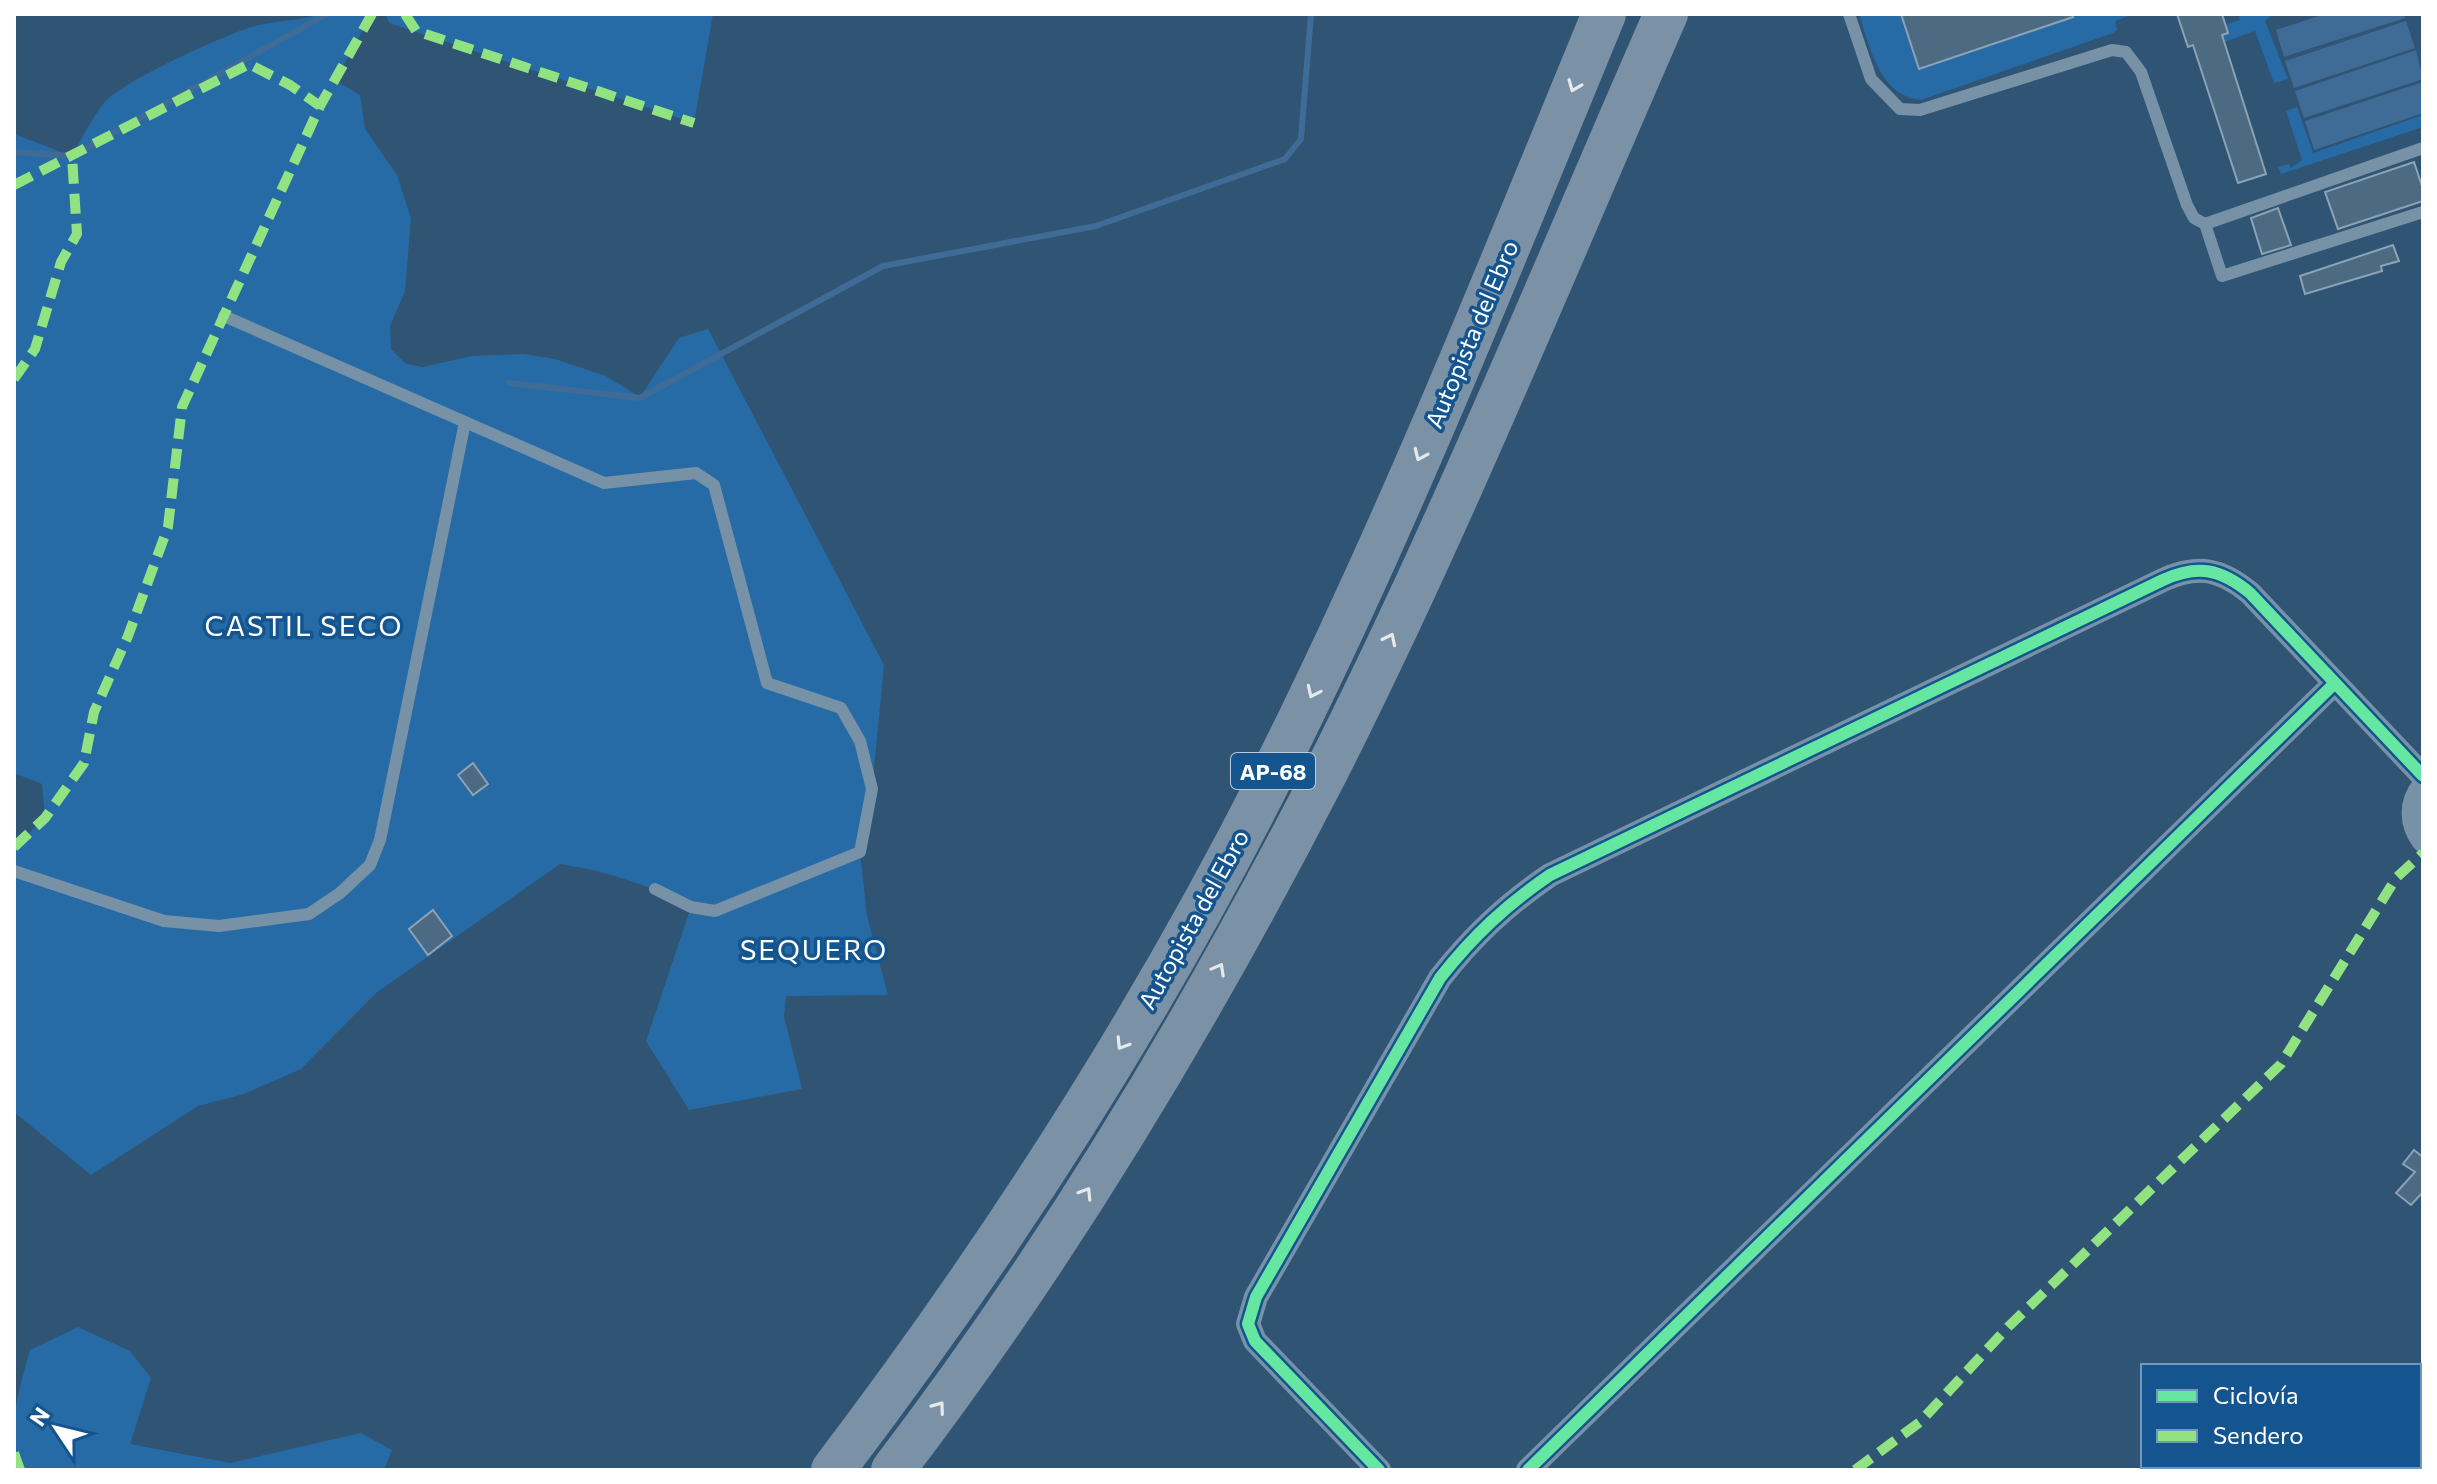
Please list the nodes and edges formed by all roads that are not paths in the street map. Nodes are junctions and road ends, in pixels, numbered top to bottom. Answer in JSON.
{"nodes":[{"id":1,"x":1604,"y":14,"type":"edge"},
{"id":2,"x":1666,"y":14,"type":"edge"},
{"id":3,"x":1849,"y":14,"type":"edge"},
{"id":4,"x":2423,"y":148,"type":"edge"},
{"id":5,"x":2423,"y":212,"type":"edge"},
{"id":6,"x":2205,"y":224,"type":"junction"},
{"id":7,"x":224,"y":316,"type":"dead end"},
{"id":8,"x":465,"y":422,"type":"junction"},
{"id":9,"x":2335,"y":683,"type":"junction"},
{"id":10,"x":2423,"y":776,"type":"edge"},
{"id":11,"x":2423,"y":787,"type":"edge"},
{"id":12,"x":2423,"y":840,"type":"edge"},
{"id":13,"x":14,"y":871,"type":"edge"},
{"id":14,"x":655,"y":889,"type":"dead end"},
{"id":15,"x":833,"y":1470,"type":"edge"},
{"id":16,"x":893,"y":1470,"type":"edge"},
{"id":17,"x":1379,"y":1470,"type":"edge"},
{"id":18,"x":1528,"y":1470,"type":"edge"}],
"edges":[{"from":1,"to":15,"type":"highway","name":"Autopista del Ebro","number":"AP-68","one_way":true},
{"from":16,"to":2,"type":"highway","name":"Autopista del Ebro","number":"AP-68","one_way":true},
{"from":3,"to":6,"type":"lane"},
{"from":4,"to":6,"type":"lane"},
{"from":5,"to":6,"type":"lane"},
{"from":7,"to":8,"type":"lane"},
{"from":8,"to":13,"type":"lane"},
{"from":8,"to":14,"type":"lane"},
{"from":9,"to":10,"type":"street"},
{"from":9,"to":17,"type":"street"},
{"from":9,"to":18,"type":"street"},
{"from":11,"to":12,"type":"street"}]}
